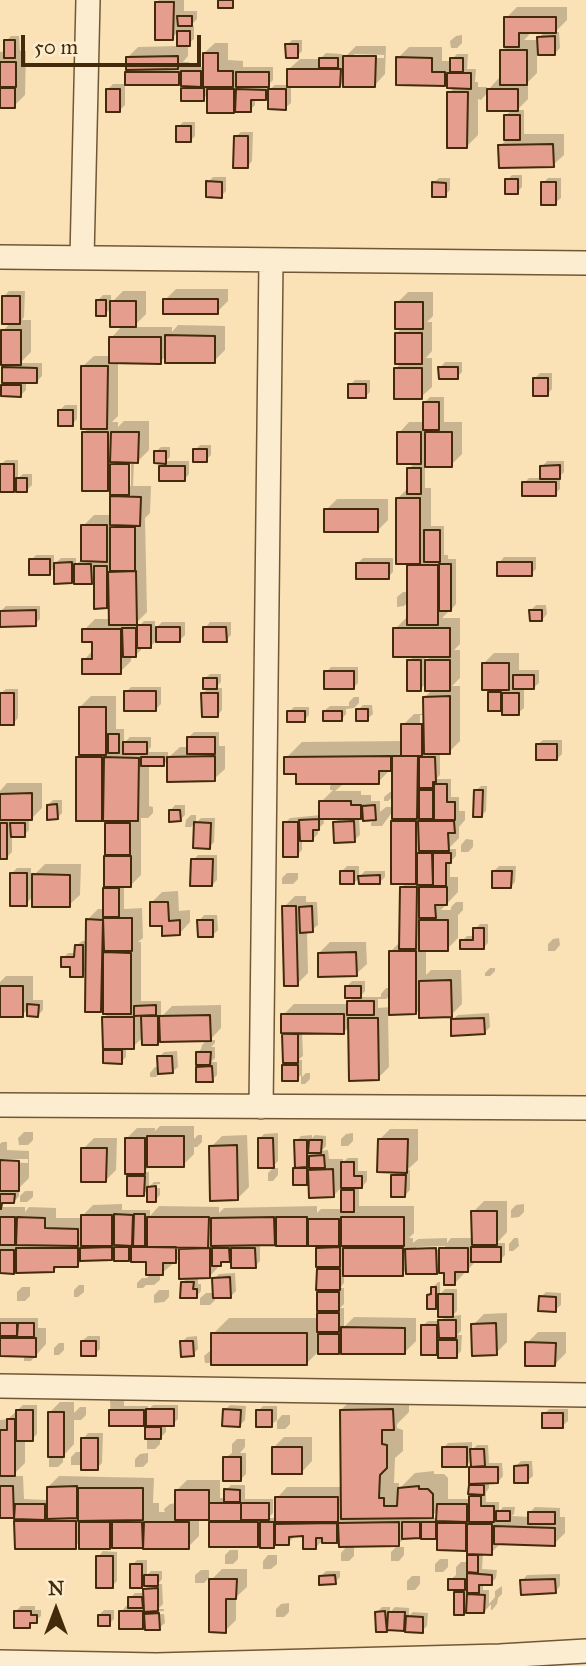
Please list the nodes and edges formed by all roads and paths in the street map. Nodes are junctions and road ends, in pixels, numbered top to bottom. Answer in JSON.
{"nodes":[{"id":1,"x":88,"y":0,"type":"edge"},
{"id":2,"x":0,"y":257,"type":"edge"},
{"id":3,"x":82,"y":258,"type":"junction"},
{"id":4,"x":271,"y":260,"type":"junction"},
{"id":5,"x":586,"y":263,"type":"edge"},
{"id":6,"x":0,"y":1104,"type":"edge"},
{"id":7,"x":261,"y":1107,"type":"junction"},
{"id":8,"x":586,"y":1108,"type":"edge"},
{"id":9,"x":0,"y":1386,"type":"edge"},
{"id":10,"x":586,"y":1395,"type":"edge"},
{"id":11,"x":586,"y":1651,"type":"edge"},
{"id":12,"x":493,"y":1661,"type":"edge"},
{"id":13,"x":0,"y":1662,"type":"edge"},
{"id":14,"x":31,"y":1664,"type":"edge"},
{"id":15,"x":157,"y":1666,"type":"edge"}],
"edges":[{"from":1,"to":3,"type":"street"},
{"from":2,"to":3,"type":"street"},
{"from":3,"to":4,"type":"street"},
{"from":4,"to":5,"type":"street"},
{"from":4,"to":7,"type":"street"},
{"from":6,"to":7,"type":"street"},
{"from":7,"to":8,"type":"street"},
{"from":9,"to":10,"type":"street"},
{"from":11,"to":12,"type":"street"},
{"from":12,"to":15,"type":"street"},
{"from":13,"to":14,"type":"street"},
{"from":14,"to":15,"type":"street"}]}
